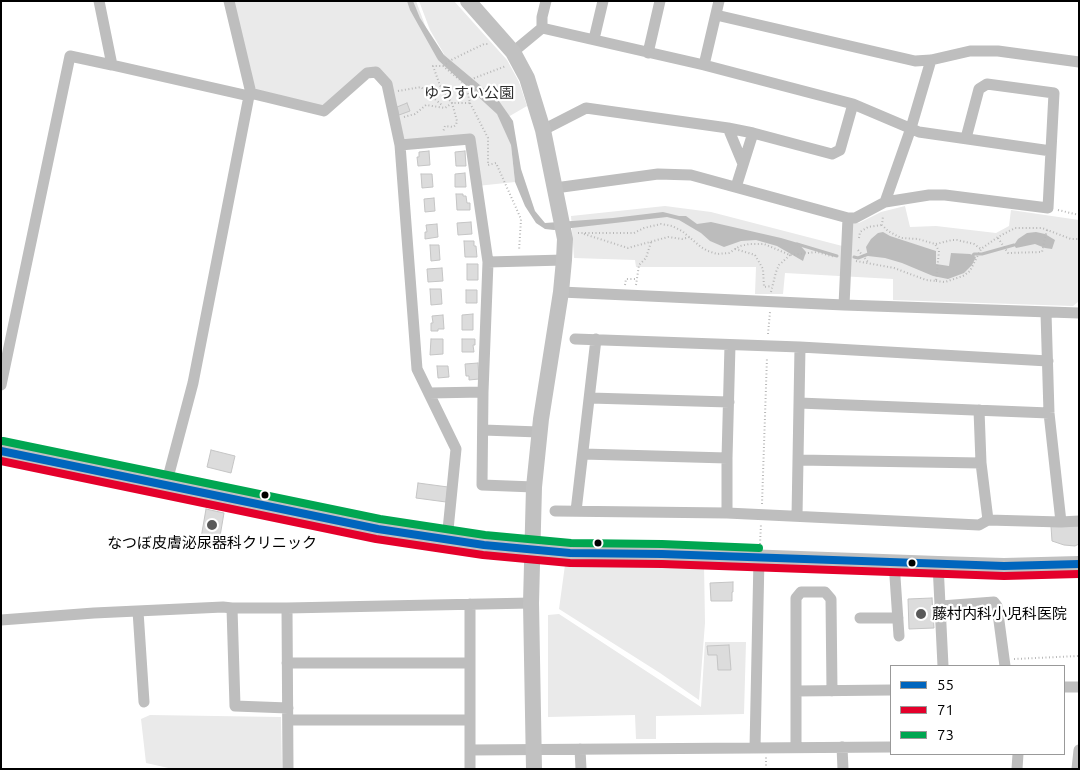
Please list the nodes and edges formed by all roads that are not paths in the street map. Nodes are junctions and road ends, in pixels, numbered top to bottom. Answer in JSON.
{"nodes":[{"id":1,"x":99,"y":1,"type":"edge"},
{"id":2,"x":229,"y":1,"type":"edge"},
{"id":3,"x":546,"y":1,"type":"edge"},
{"id":4,"x":603,"y":1,"type":"edge"},
{"id":5,"x":660,"y":1,"type":"edge"},
{"id":6,"x":719,"y":1,"type":"edge"},
{"id":7,"x":470,"y":2,"type":"edge"},
{"id":8,"x":716,"y":14,"type":"junction"},
{"id":9,"x":542,"y":28,"type":"junction"},
{"id":10,"x":594,"y":39,"type":"junction"},
{"id":11,"x":648,"y":53,"type":"junction"},
{"id":12,"x":511,"y":58,"type":"junction"},
{"id":13,"x":931,"y":60,"type":"junction"},
{"id":14,"x":1079,"y":62,"type":"edge"},
{"id":15,"x":112,"y":65,"type":"junction"},
{"id":16,"x":704,"y":65,"type":"junction"},
{"id":17,"x":249,"y":96,"type":"junction"},
{"id":18,"x":853,"y":104,"type":"junction"},
{"id":19,"x":728,"y":128,"type":"junction"},
{"id":20,"x":911,"y":128,"type":"junction"},
{"id":21,"x":543,"y":130,"type":"junction"},
{"id":22,"x":753,"y":133,"type":"junction"},
{"id":23,"x":966,"y":138,"type":"junction"},
{"id":24,"x":400,"y":145,"type":"junction"},
{"id":25,"x":1052,"y":151,"type":"junction"},
{"id":26,"x":743,"y":164,"type":"junction"},
{"id":27,"x":736,"y":187,"type":"junction"},
{"id":28,"x":555,"y":188,"type":"junction"},
{"id":29,"x":884,"y":207,"type":"junction"},
{"id":30,"x":848,"y":218,"type":"junction"},
{"id":31,"x":564,"y":260,"type":"junction"},
{"id":32,"x":488,"y":262,"type":"junction"},
{"id":33,"x":562,"y":292,"type":"junction"},
{"id":34,"x":844,"y":305,"type":"junction"},
{"id":35,"x":1046,"y":313,"type":"junction"},
{"id":36,"x":1079,"y":313,"type":"edge"},
{"id":37,"x":575,"y":339,"type":"dead end"},
{"id":38,"x":596,"y":339,"type":"junction"},
{"id":39,"x":730,"y":345,"type":"junction"},
{"id":40,"x":800,"y":347,"type":"junction"},
{"id":41,"x":1048,"y":361,"type":"junction"},
{"id":42,"x":1,"y":385,"type":"edge"},
{"id":43,"x":483,"y":392,"type":"junction"},
{"id":44,"x":429,"y":393,"type":"junction"},
{"id":45,"x":590,"y":398,"type":"junction"},
{"id":46,"x":728,"y":402,"type":"junction"},
{"id":47,"x":799,"y":403,"type":"junction"},
{"id":48,"x":979,"y":410,"type":"junction"},
{"id":49,"x":1049,"y":413,"type":"junction"},
{"id":50,"x":483,"y":430,"type":"junction"},
{"id":51,"x":539,"y":432,"type":"junction"},
{"id":52,"x":1,"y":451,"type":"edge"},
{"id":53,"x":583,"y":454,"type":"junction"},
{"id":54,"x":727,"y":458,"type":"junction"},
{"id":55,"x":798,"y":460,"type":"junction"},
{"id":56,"x":981,"y":463,"type":"junction"},
{"id":57,"x":166,"y":485,"type":"junction"},
{"id":58,"x":534,"y":487,"type":"junction"},
{"id":59,"x":555,"y":511,"type":"dead end"},
{"id":60,"x":576,"y":511,"type":"junction"},
{"id":61,"x":727,"y":514,"type":"junction"},
{"id":62,"x":797,"y":516,"type":"junction"},
{"id":63,"x":988,"y":520,"type":"junction"},
{"id":64,"x":1079,"y":521,"type":"edge"},
{"id":65,"x":1061,"y":522,"type":"junction"},
{"id":66,"x":447,"y":540,"type":"junction"},
{"id":67,"x":532,"y":550,"type":"junction"},
{"id":68,"x":759,"y":558,"type":"junction"},
{"id":69,"x":894,"y":562,"type":"junction"},
{"id":70,"x":938,"y":564,"type":"junction"},
{"id":71,"x":1079,"y":564,"type":"edge"},
{"id":72,"x":531,"y":603,"type":"junction"},
{"id":73,"x":470,"y":604,"type":"junction"},
{"id":74,"x":940,"y":606,"type":"junction"},
{"id":75,"x":232,"y":608,"type":"junction"},
{"id":76,"x":287,"y":608,"type":"junction"},
{"id":77,"x":138,"y":611,"type":"junction"},
{"id":78,"x":860,"y":618,"type":"dead end"},
{"id":79,"x":898,"y":618,"type":"junction"},
{"id":80,"x":1,"y":620,"type":"edge"},
{"id":81,"x":899,"y":636,"type":"dead end"},
{"id":82,"x":287,"y":663,"type":"junction"},
{"id":83,"x":470,"y":663,"type":"junction"},
{"id":84,"x":1004,"y":663,"type":"edge"},
{"id":85,"x":943,"y":665,"type":"edge"},
{"id":86,"x":1079,"y":687,"type":"edge"},
{"id":87,"x":1065,"y":688,"type":"edge"},
{"id":88,"x":890,"y":690,"type":"edge"},
{"id":89,"x":832,"y":691,"type":"junction"},
{"id":90,"x":796,"y":692,"type":"junction"},
{"id":91,"x":144,"y":702,"type":"dead end"},
{"id":92,"x":288,"y":714,"type":"junction"},
{"id":93,"x":470,"y":720,"type":"junction"},
{"id":94,"x":796,"y":747,"type":"junction"},
{"id":95,"x":842,"y":747,"type":"junction"},
{"id":96,"x":890,"y":747,"type":"edge"},
{"id":97,"x":755,"y":748,"type":"junction"},
{"id":98,"x":534,"y":749,"type":"junction"},
{"id":99,"x":580,"y":749,"type":"junction"},
{"id":100,"x":470,"y":750,"type":"junction"},
{"id":101,"x":1079,"y":750,"type":"edge"},
{"id":102,"x":1018,"y":755,"type":"edge"},
{"id":103,"x":288,"y":769,"type":"edge"},
{"id":104,"x":470,"y":769,"type":"edge"},
{"id":105,"x":534,"y":769,"type":"edge"},
{"id":106,"x":581,"y":769,"type":"edge"},
{"id":107,"x":842,"y":769,"type":"edge"},
{"id":108,"x":1017,"y":769,"type":"edge"},
{"id":109,"x":1077,"y":769,"type":"edge"}],
"edges":[{"from":1,"to":15,"type":"street"},
{"from":2,"to":17,"type":"street"},
{"from":3,"to":9,"type":"street"},
{"from":4,"to":10,"type":"street"},
{"from":5,"to":11,"type":"street"},
{"from":6,"to":8,"type":"street"},
{"from":7,"to":12,"type":"street"},
{"from":8,"to":13,"type":"street"},
{"from":8,"to":16,"type":"street"},
{"from":9,"to":10,"type":"street"},
{"from":9,"to":12,"type":"street"},
{"from":10,"to":11,"type":"street"},
{"from":11,"to":16,"type":"street"},
{"from":12,"to":21,"type":"street"},
{"from":13,"to":14,"type":"street"},
{"from":13,"to":20,"type":"street"},
{"from":15,"to":17,"type":"street"},
{"from":15,"to":42,"type":"street"},
{"from":16,"to":18,"type":"street"},
{"from":17,"to":24,"type":"street"},
{"from":17,"to":57,"type":"street"},
{"from":18,"to":20,"type":"street"},
{"from":18,"to":22,"type":"street"},
{"from":19,"to":21,"type":"street"},
{"from":19,"to":22,"type":"street"},
{"from":19,"to":26,"type":"street"},
{"from":20,"to":23,"type":"street"},
{"from":20,"to":29,"type":"street"},
{"from":21,"to":28,"type":"street"},
{"from":22,"to":26,"type":"street"},
{"from":23,"to":25,"type":"street"},
{"from":23,"to":25,"type":"street"},
{"from":24,"to":32,"type":"street"},
{"from":24,"to":44,"type":"street"},
{"from":25,"to":29,"type":"street"},
{"from":26,"to":27,"type":"street"},
{"from":27,"to":28,"type":"street"},
{"from":27,"to":30,"type":"street"},
{"from":28,"to":31,"type":"street"},
{"from":29,"to":30,"type":"street"},
{"from":30,"to":34,"type":"street"},
{"from":31,"to":32,"type":"street"},
{"from":31,"to":33,"type":"street"},
{"from":32,"to":43,"type":"street"},
{"from":33,"to":34,"type":"street"},
{"from":33,"to":51,"type":"street"},
{"from":34,"to":35,"type":"street"},
{"from":35,"to":36,"type":"street"},
{"from":35,"to":41,"type":"street"},
{"from":37,"to":38,"type":"street"},
{"from":38,"to":39,"type":"street"},
{"from":38,"to":45,"type":"street"},
{"from":39,"to":40,"type":"street"},
{"from":39,"to":46,"type":"street"},
{"from":40,"to":41,"type":"street"},
{"from":40,"to":47,"type":"street"},
{"from":41,"to":49,"type":"street"},
{"from":43,"to":44,"type":"street"},
{"from":43,"to":50,"type":"street"},
{"from":44,"to":66,"type":"street"},
{"from":45,"to":46,"type":"street"},
{"from":45,"to":53,"type":"street"},
{"from":46,"to":54,"type":"street"},
{"from":47,"to":48,"type":"street"},
{"from":47,"to":55,"type":"street"},
{"from":48,"to":49,"type":"street"},
{"from":48,"to":56,"type":"street"},
{"from":49,"to":65,"type":"street"},
{"from":50,"to":51,"type":"street"},
{"from":50,"to":58,"type":"street"},
{"from":51,"to":58,"type":"street"},
{"from":52,"to":57,"type":"street"},
{"from":53,"to":54,"type":"street"},
{"from":53,"to":60,"type":"street"},
{"from":54,"to":61,"type":"street"},
{"from":55,"to":56,"type":"street"},
{"from":55,"to":62,"type":"street"},
{"from":56,"to":63,"type":"street"},
{"from":57,"to":66,"type":"street"},
{"from":58,"to":67,"type":"street"},
{"from":59,"to":60,"type":"street"},
{"from":60,"to":61,"type":"street"},
{"from":61,"to":62,"type":"street"},
{"from":62,"to":63,"type":"street"},
{"from":63,"to":65,"type":"street"},
{"from":64,"to":65,"type":"street"},
{"from":66,"to":67,"type":"street"},
{"from":67,"to":68,"type":"street"},
{"from":67,"to":72,"type":"street"},
{"from":68,"to":69,"type":"street"},
{"from":68,"to":97,"type":"street"},
{"from":69,"to":70,"type":"street"},
{"from":69,"to":79,"type":"street"},
{"from":70,"to":71,"type":"street"},
{"from":70,"to":74,"type":"street"},
{"from":72,"to":73,"type":"street"},
{"from":72,"to":98,"type":"street"},
{"from":73,"to":76,"type":"street"},
{"from":73,"to":83,"type":"street"},
{"from":74,"to":84,"type":"street"},
{"from":74,"to":85,"type":"street"},
{"from":75,"to":76,"type":"street"},
{"from":75,"to":77,"type":"street"},
{"from":75,"to":92,"type":"street"},
{"from":76,"to":82,"type":"street"},
{"from":77,"to":80,"type":"street"},
{"from":77,"to":91,"type":"street"},
{"from":78,"to":79,"type":"street"},
{"from":79,"to":81,"type":"street"},
{"from":82,"to":83,"type":"street"},
{"from":82,"to":92,"type":"street"},
{"from":83,"to":93,"type":"street"},
{"from":86,"to":87,"type":"street"},
{"from":88,"to":89,"type":"street"},
{"from":89,"to":90,"type":"street"},
{"from":89,"to":90,"type":"street"},
{"from":90,"to":94,"type":"street"},
{"from":92,"to":93,"type":"street"},
{"from":92,"to":103,"type":"street"},
{"from":93,"to":100,"type":"street"},
{"from":94,"to":95,"type":"street"},
{"from":94,"to":97,"type":"street"},
{"from":95,"to":96,"type":"street"},
{"from":95,"to":107,"type":"street"},
{"from":97,"to":99,"type":"street"},
{"from":98,"to":99,"type":"street"},
{"from":98,"to":100,"type":"street"},
{"from":98,"to":105,"type":"street"},
{"from":99,"to":106,"type":"street"},
{"from":100,"to":104,"type":"street"},
{"from":101,"to":109,"type":"street"},
{"from":102,"to":108,"type":"street"}]}
